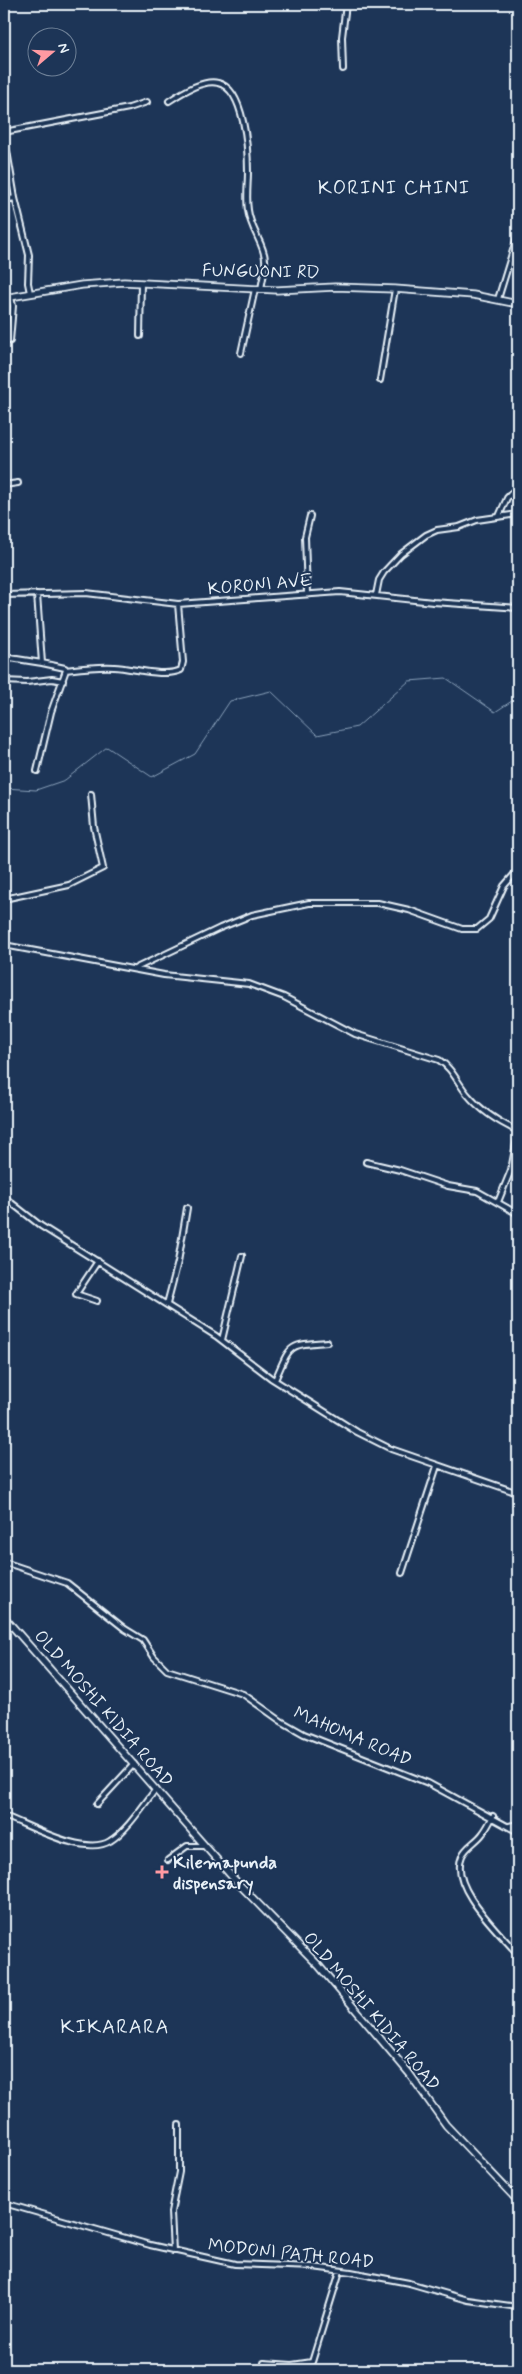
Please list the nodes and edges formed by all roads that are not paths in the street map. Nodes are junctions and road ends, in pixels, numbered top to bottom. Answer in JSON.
{"nodes":[{"id":1,"x":346,"y":4,"type":"edge"},
{"id":2,"x":343,"y":68,"type":"dead end"},
{"id":3,"x":169,"y":101,"type":"dead end"},
{"id":4,"x":147,"y":102,"type":"dead end"},
{"id":5,"x":4,"y":132,"type":"edge"},
{"id":6,"x":14,"y":198,"type":"junction"},
{"id":7,"x":4,"y":200,"type":"edge"},
{"id":8,"x":518,"y":234,"type":"edge"},
{"id":9,"x":141,"y":283,"type":"junction"},
{"id":10,"x":258,"y":289,"type":"junction"},
{"id":11,"x":395,"y":289,"type":"junction"},
{"id":12,"x":30,"y":293,"type":"junction"},
{"id":13,"x":11,"y":297,"type":"junction"},
{"id":14,"x":4,"y":298,"type":"edge"},
{"id":15,"x":498,"y":300,"type":"junction"},
{"id":16,"x":518,"y":304,"type":"edge"},
{"id":17,"x":140,"y":336,"type":"dead end"},
{"id":18,"x":10,"y":341,"type":"dead end"},
{"id":19,"x":241,"y":353,"type":"dead end"},
{"id":20,"x":380,"y":380,"type":"dead end"},
{"id":21,"x":18,"y":483,"type":"dead end"},
{"id":22,"x":4,"y":485,"type":"edge"},
{"id":23,"x":518,"y":486,"type":"edge"},
{"id":24,"x":518,"y":514,"type":"edge"},
{"id":25,"x":310,"y":516,"type":"dead end"},
{"id":26,"x":499,"y":516,"type":"junction"},
{"id":27,"x":307,"y":593,"type":"junction"},
{"id":28,"x":36,"y":594,"type":"junction"},
{"id":29,"x":4,"y":595,"type":"edge"},
{"id":30,"x":376,"y":595,"type":"junction"},
{"id":31,"x":178,"y":604,"type":"junction"},
{"id":32,"x":518,"y":608,"type":"edge"},
{"id":33,"x":4,"y":656,"type":"edge"},
{"id":34,"x":42,"y":663,"type":"junction"},
{"id":35,"x":66,"y":670,"type":"junction"},
{"id":36,"x":4,"y":681,"type":"edge"},
{"id":37,"x":63,"y":681,"type":"junction"},
{"id":38,"x":37,"y":771,"type":"dead end"},
{"id":39,"x":92,"y":794,"type":"dead end"},
{"id":40,"x":518,"y":870,"type":"edge"},
{"id":41,"x":4,"y":900,"type":"edge"},
{"id":42,"x":4,"y":944,"type":"edge"},
{"id":43,"x":136,"y":968,"type":"junction"},
{"id":44,"x":518,"y":1132,"type":"edge"},
{"id":45,"x":366,"y":1162,"type":"dead end"},
{"id":46,"x":4,"y":1197,"type":"edge"},
{"id":47,"x":498,"y":1202,"type":"junction"},
{"id":48,"x":187,"y":1208,"type":"dead end"},
{"id":49,"x":518,"y":1214,"type":"edge"},
{"id":50,"x":242,"y":1256,"type":"dead end"},
{"id":51,"x":98,"y":1262,"type":"junction"},
{"id":52,"x":97,"y":1301,"type":"dead end"},
{"id":53,"x":167,"y":1304,"type":"junction"},
{"id":54,"x":222,"y":1340,"type":"junction"},
{"id":55,"x":327,"y":1342,"type":"dead end"},
{"id":56,"x":275,"y":1380,"type":"junction"},
{"id":57,"x":437,"y":1466,"type":"junction"},
{"id":58,"x":518,"y":1493,"type":"edge"},
{"id":59,"x":4,"y":1562,"type":"edge"},
{"id":60,"x":402,"y":1573,"type":"dead end"},
{"id":61,"x":4,"y":1617,"type":"edge"},
{"id":62,"x":134,"y":1764,"type":"junction"},
{"id":63,"x":156,"y":1788,"type":"junction"},
{"id":64,"x":97,"y":1804,"type":"dead end"},
{"id":65,"x":4,"y":1816,"type":"edge"},
{"id":66,"x":493,"y":1816,"type":"junction"},
{"id":67,"x":518,"y":1824,"type":"edge"},
{"id":68,"x":509,"y":1826,"type":"junction"},
{"id":69,"x":518,"y":1832,"type":"edge"},
{"id":70,"x":206,"y":1846,"type":"junction"},
{"id":71,"x":168,"y":1860,"type":"dead end"},
{"id":72,"x":515,"y":1951,"type":"dead end"},
{"id":73,"x":179,"y":2125,"type":"dead end"},
{"id":74,"x":518,"y":2201,"type":"edge"},
{"id":75,"x":4,"y":2203,"type":"edge"},
{"id":76,"x":172,"y":2251,"type":"junction"},
{"id":77,"x":340,"y":2271,"type":"junction"},
{"id":78,"x":518,"y":2307,"type":"edge"},
{"id":79,"x":264,"y":2363,"type":"dead end"}],
"edges":[{"from":1,"to":2,"type":"street"},
{"from":3,"to":10,"type":"street"},
{"from":4,"to":5,"type":"street"},
{"from":5,"to":6,"type":"street"},
{"from":6,"to":7,"type":"street"},
{"from":6,"to":12,"type":"street"},
{"from":8,"to":15,"type":"street"},
{"from":9,"to":10,"type":"street","name":"FUNGUONI RD"},
{"from":9,"to":12,"type":"street","name":"FUNGUONI RD"},
{"from":9,"to":17,"type":"street"},
{"from":10,"to":11,"type":"street","name":"FUNGUONI RD"},
{"from":10,"to":19,"type":"street"},
{"from":11,"to":15,"type":"street","name":"FUNGUONI RD"},
{"from":11,"to":20,"type":"street"},
{"from":12,"to":13,"type":"street","name":"FUNGUONI RD"},
{"from":13,"to":14,"type":"street","name":"FUNGUONI RD"},
{"from":13,"to":18,"type":"street"},
{"from":15,"to":16,"type":"street","name":"FUNGUONI RD"},
{"from":21,"to":22,"type":"street"},
{"from":23,"to":26,"type":"street"},
{"from":24,"to":26,"type":"street"},
{"from":25,"to":27,"type":"street"},
{"from":26,"to":30,"type":"street"},
{"from":27,"to":30,"type":"street","name":"KORONI AVE"},
{"from":27,"to":31,"type":"street","name":"KORONI AVE"},
{"from":28,"to":29,"type":"street","name":"KORONI AVE"},
{"from":28,"to":31,"type":"street","name":"KORONI AVE"},
{"from":28,"to":34,"type":"street"},
{"from":30,"to":32,"type":"street","name":"KORONI AVE"},
{"from":31,"to":35,"type":"street"},
{"from":33,"to":34,"type":"street"},
{"from":34,"to":35,"type":"street"},
{"from":35,"to":37,"type":"street"},
{"from":36,"to":37,"type":"street"},
{"from":37,"to":38,"type":"street"},
{"from":39,"to":41,"type":"street"},
{"from":40,"to":43,"type":"street"},
{"from":42,"to":43,"type":"street"},
{"from":43,"to":44,"type":"street"},
{"from":44,"to":47,"type":"street"},
{"from":45,"to":47,"type":"street"},
{"from":46,"to":51,"type":"street"},
{"from":47,"to":49,"type":"street"},
{"from":48,"to":53,"type":"street"},
{"from":50,"to":54,"type":"street"},
{"from":51,"to":52,"type":"street"},
{"from":51,"to":53,"type":"street"},
{"from":53,"to":54,"type":"street"},
{"from":54,"to":56,"type":"street"},
{"from":55,"to":56,"type":"street"},
{"from":56,"to":57,"type":"street"},
{"from":57,"to":58,"type":"street"},
{"from":57,"to":60,"type":"street"},
{"from":59,"to":66,"type":"street","name":"MAHOMA ROAD"},
{"from":61,"to":62,"type":"street","name":"OLD MOSHI KIDIA ROAD"},
{"from":62,"to":63,"type":"street","name":"OLD MOSHI KIDIA ROAD"},
{"from":62,"to":64,"type":"street"},
{"from":63,"to":65,"type":"street"},
{"from":63,"to":70,"type":"street","name":"OLD MOSHI KIDIA ROAD"},
{"from":66,"to":68,"type":"street","name":"MAHOMA ROAD"},
{"from":66,"to":72,"type":"street"},
{"from":67,"to":68,"type":"street"},
{"from":68,"to":69,"type":"street","name":"MAHOMA ROAD"},
{"from":70,"to":71,"type":"street"},
{"from":70,"to":74,"type":"street","name":"OLD MOSHI KIDIA ROAD"},
{"from":73,"to":76,"type":"street"},
{"from":75,"to":76,"type":"street","name":"MODONI PATH ROAD"},
{"from":76,"to":77,"type":"street","name":"MODONI PATH ROAD"},
{"from":77,"to":78,"type":"street","name":"MODONI PATH ROAD"},
{"from":77,"to":79,"type":"street"}]}
